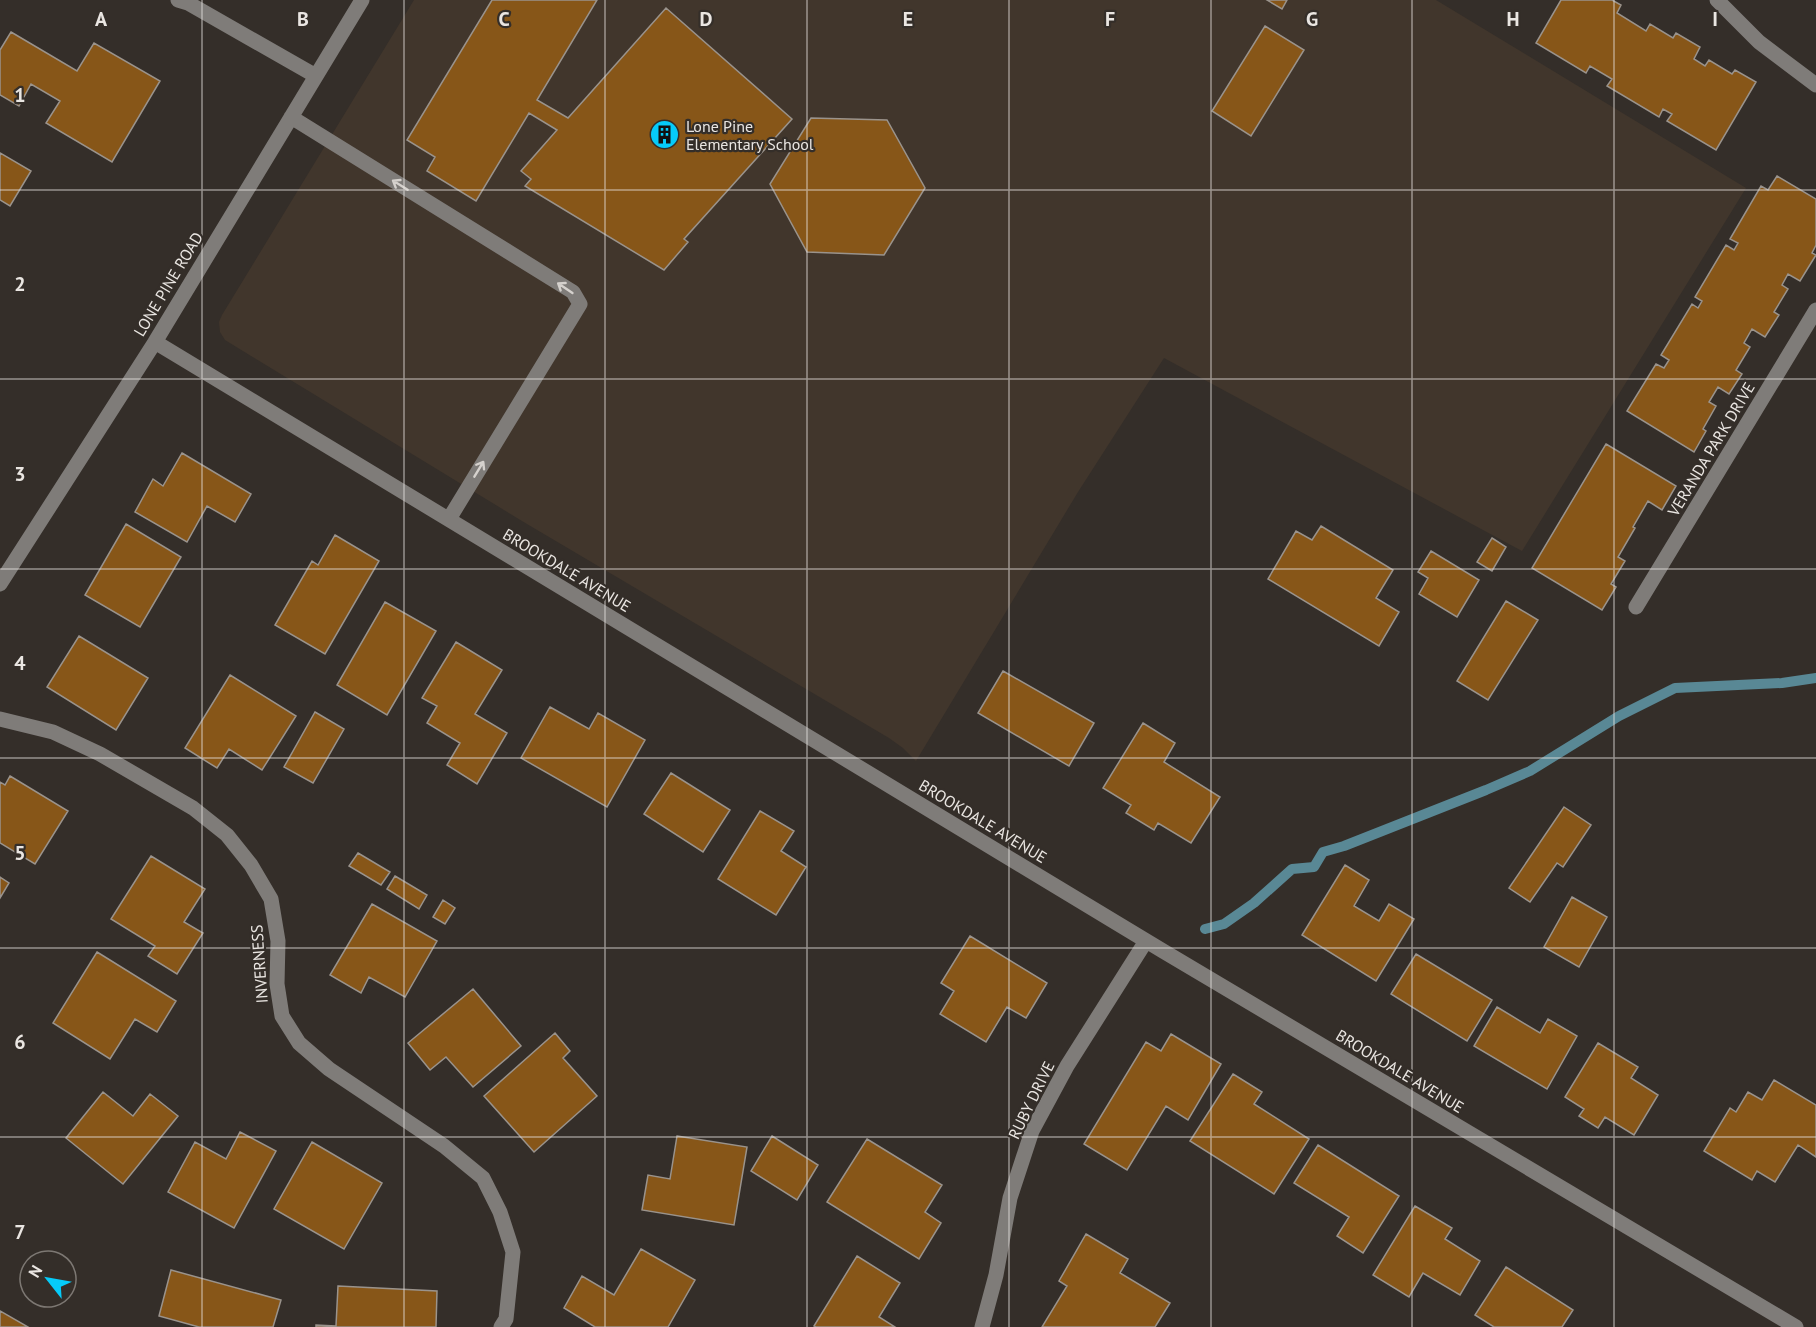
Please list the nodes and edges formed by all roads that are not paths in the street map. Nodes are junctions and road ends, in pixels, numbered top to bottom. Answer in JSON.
{"nodes":[{"id":1,"x":178,"y":0,"type":"edge"},
{"id":2,"x":362,"y":0,"type":"edge"},
{"id":3,"x":1717,"y":0,"type":"edge"},
{"id":4,"x":316,"y":76,"type":"junction"},
{"id":5,"x":1816,"y":85,"type":"edge"},
{"id":6,"x":291,"y":117,"type":"junction"},
{"id":7,"x":1816,"y":310,"type":"edge"},
{"id":8,"x":155,"y":342,"type":"junction"},
{"id":9,"x":449,"y":519,"type":"junction"},
{"id":10,"x":0,"y":584,"type":"edge"},
{"id":11,"x":1636,"y":607,"type":"dead end"},
{"id":12,"x":0,"y":719,"type":"edge"},
{"id":13,"x":1146,"y":941,"type":"junction"},
{"id":14,"x":501,"y":1327,"type":"edge"},
{"id":15,"x":982,"y":1327,"type":"edge"},
{"id":16,"x":1796,"y":1327,"type":"edge"}],
"edges":[{"from":1,"to":4,"type":"street"},
{"from":2,"to":4,"type":"street","name":"LONE PINE ROAD"},
{"from":3,"to":5,"type":"street"},
{"from":4,"to":6,"type":"street","name":"LONE PINE ROAD"},
{"from":6,"to":8,"type":"street","name":"LONE PINE ROAD"},
{"from":9,"to":6,"type":"street","one_way":true},
{"from":7,"to":11,"type":"street","name":"VERANDA PARK DRIVE"},
{"from":8,"to":9,"type":"street","name":"BROOKDALE AVENUE"},
{"from":8,"to":10,"type":"street","name":"LONE PINE ROAD"},
{"from":9,"to":13,"type":"street","name":"BROOKDALE AVENUE"},
{"from":12,"to":14,"type":"street","name":"INVERNESS"},
{"from":13,"to":15,"type":"street","name":"RUBY DRIVE"},
{"from":13,"to":16,"type":"street","name":"BROOKDALE AVENUE"}]}
